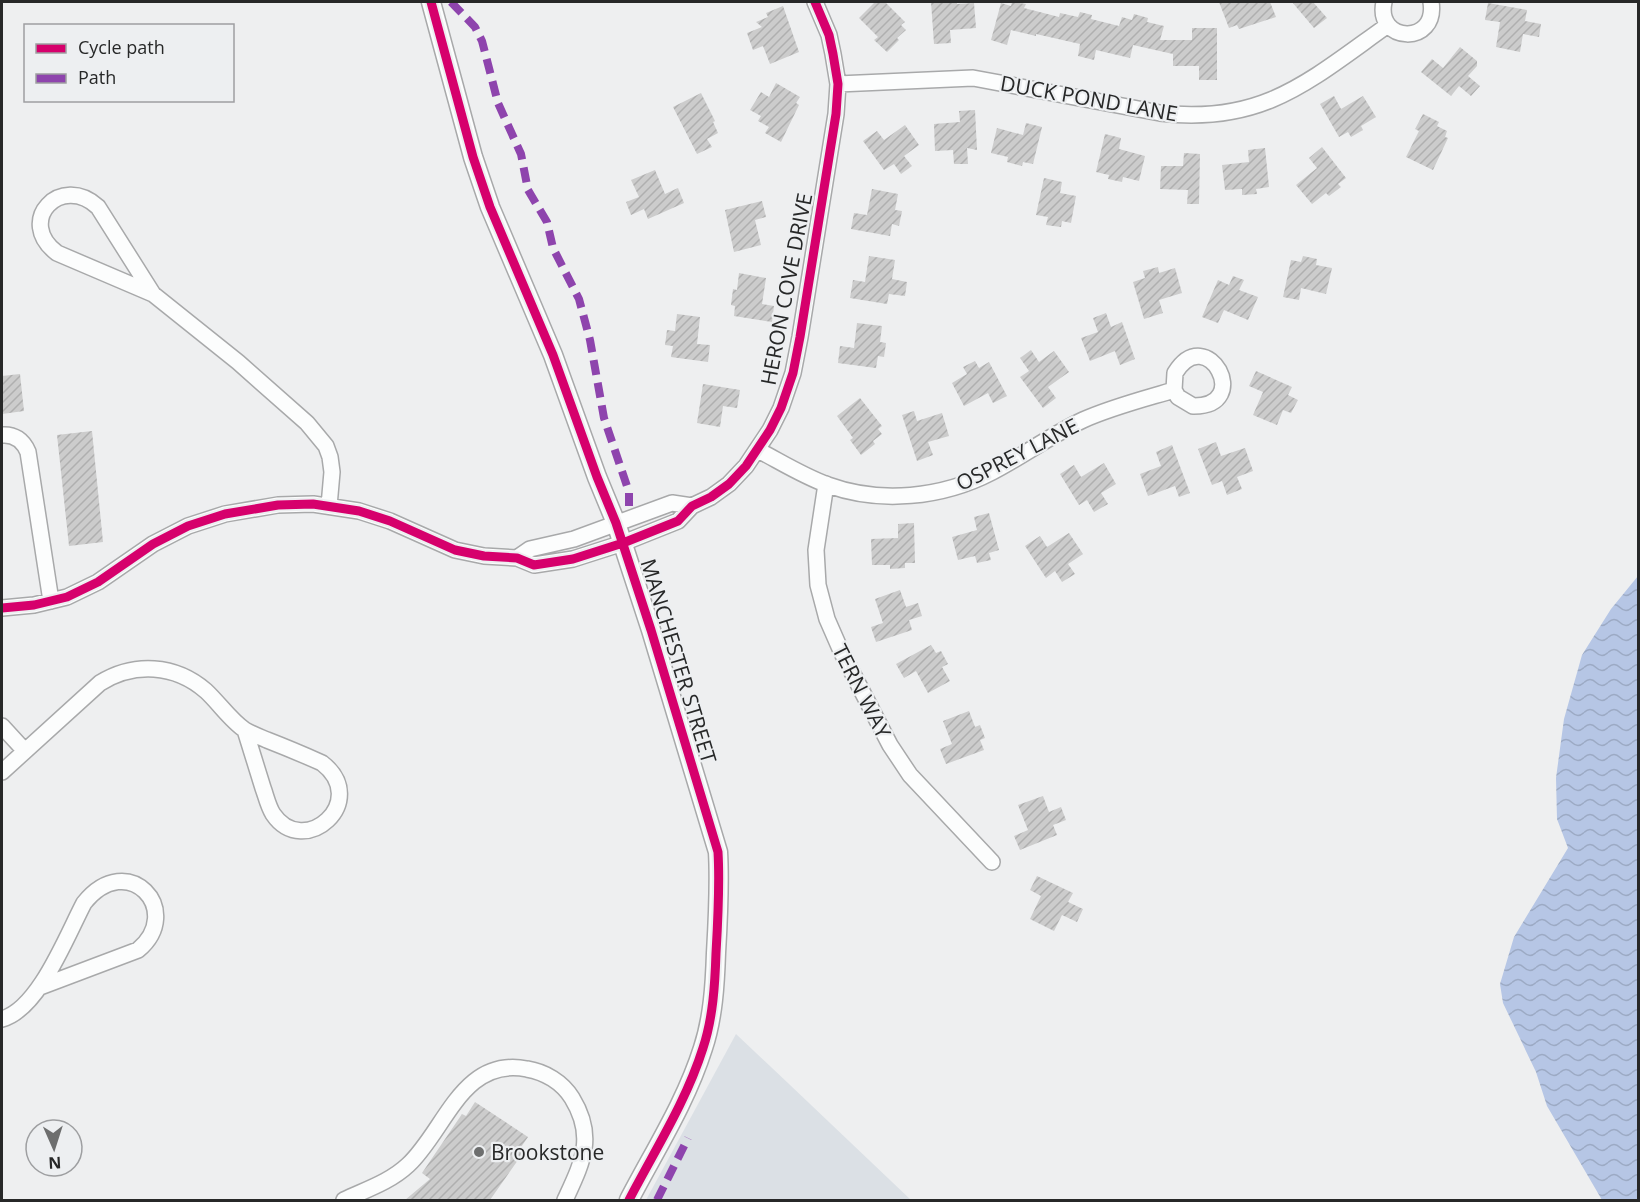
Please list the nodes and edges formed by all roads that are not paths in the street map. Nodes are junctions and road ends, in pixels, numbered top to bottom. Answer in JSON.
{"nodes":[{"id":1,"x":431,"y":2,"type":"edge"},
{"id":2,"x":815,"y":2,"type":"edge"},
{"id":3,"x":1384,"y":2,"type":"edge"},
{"id":4,"x":1431,"y":2,"type":"edge"},
{"id":5,"x":1388,"y":25,"type":"junction"},
{"id":6,"x":838,"y":84,"type":"junction"},
{"id":7,"x":153,"y":294,"type":"junction"},
{"id":8,"x":1174,"y":390,"type":"dead end"},
{"id":9,"x":2,"y":435,"type":"edge"},
{"id":10,"x":758,"y":450,"type":"junction"},
{"id":11,"x":826,"y":484,"type":"junction"},
{"id":12,"x":328,"y":506,"type":"junction"},
{"id":13,"x":692,"y":506,"type":"junction"},
{"id":14,"x":616,"y":523,"type":"junction"},
{"id":15,"x":623,"y":543,"type":"junction"},
{"id":16,"x":517,"y":558,"type":"junction"},
{"id":17,"x":51,"y":601,"type":"junction"},
{"id":18,"x":2,"y":608,"type":"edge"},
{"id":19,"x":2,"y":726,"type":"edge"},
{"id":20,"x":245,"y":730,"type":"junction"},
{"id":21,"x":24,"y":750,"type":"junction"},
{"id":22,"x":2,"y":772,"type":"edge"},
{"id":23,"x":992,"y":862,"type":"dead end"},
{"id":24,"x":40,"y":987,"type":"junction"},
{"id":25,"x":2,"y":1019,"type":"edge"},
{"id":26,"x":344,"y":1200,"type":"edge"},
{"id":27,"x":565,"y":1200,"type":"edge"},
{"id":28,"x":629,"y":1200,"type":"edge"}],
"edges":[{"from":1,"to":14,"type":"street","name":"MANCHESTER STREET"},
{"from":2,"to":6,"type":"street","name":"HERON COVE DRIVE"},
{"from":3,"to":5,"type":"street"},
{"from":4,"to":5,"type":"street"},
{"from":5,"to":6,"type":"street","name":"DUCK POND LANE"},
{"from":6,"to":10,"type":"street","name":"HERON COVE DRIVE"},
{"from":7,"to":7,"type":"street"},
{"from":7,"to":12,"type":"street"},
{"from":8,"to":11,"type":"street","name":"OSPREY LANE"},
{"from":9,"to":17,"type":"street"},
{"from":10,"to":11,"type":"street","name":"OSPREY LANE"},
{"from":10,"to":13,"type":"street","name":"HERON COVE DRIVE"},
{"from":11,"to":23,"type":"street","name":"TERN WAY"},
{"from":12,"to":16,"type":"street","name":"HERON COVE DRIVE"},
{"from":12,"to":17,"type":"street","name":"HERON COVE DRIVE"},
{"from":13,"to":14,"type":"street","name":"HERON COVE DRIVE"},
{"from":13,"to":15,"type":"street","name":"HERON COVE DRIVE"},
{"from":14,"to":15,"type":"street","name":"MANCHESTER STREET"},
{"from":14,"to":16,"type":"street","name":"HERON COVE DRIVE"},
{"from":15,"to":16,"type":"street","name":"HERON COVE DRIVE"},
{"from":15,"to":28,"type":"street","name":"MANCHESTER STREET"},
{"from":17,"to":18,"type":"street","name":"HERON COVE DRIVE"},
{"from":19,"to":21,"type":"street"},
{"from":20,"to":20,"type":"street"},
{"from":20,"to":21,"type":"street"},
{"from":21,"to":22,"type":"street"},
{"from":24,"to":24,"type":"street"},
{"from":24,"to":25,"type":"street"},
{"from":26,"to":27,"type":"street"}]}
